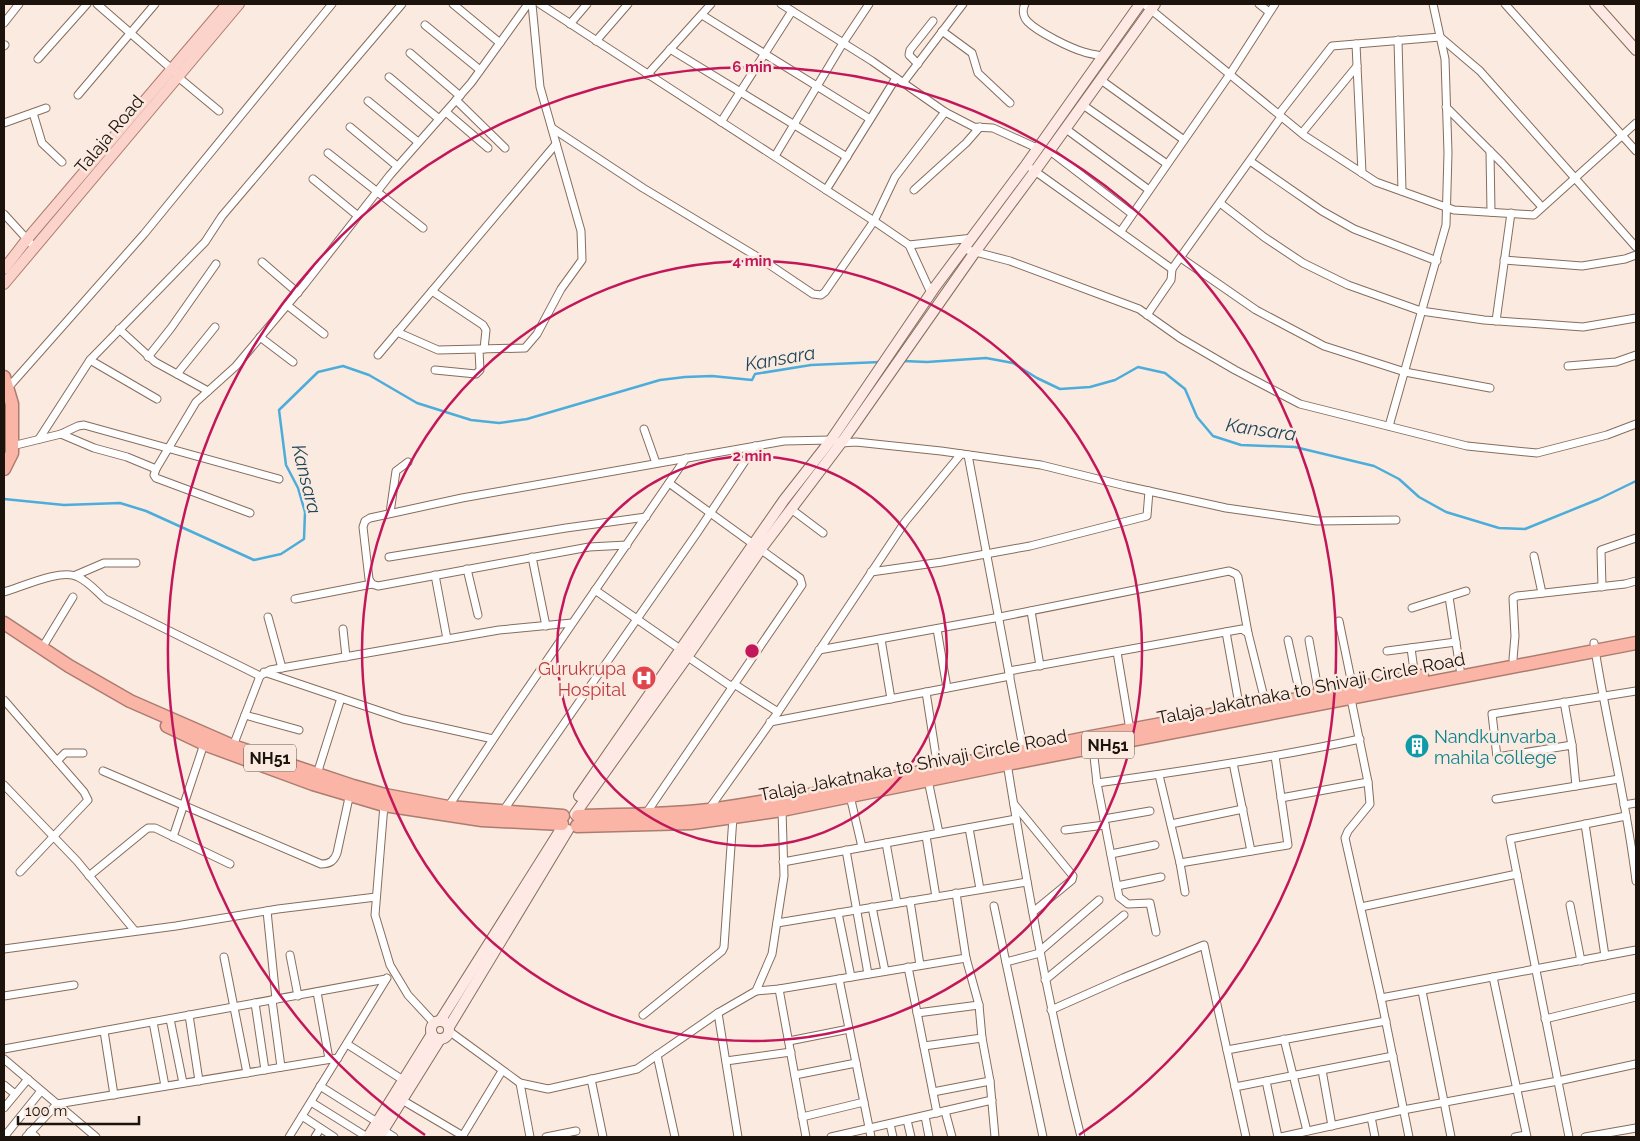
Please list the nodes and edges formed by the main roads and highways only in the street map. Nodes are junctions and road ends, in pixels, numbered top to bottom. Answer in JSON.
{"nodes":[{"id":1,"x":227,"y":4,"type":"edge"},
{"id":2,"x":239,"y":4,"type":"edge"},
{"id":3,"x":177,"y":73,"type":"junction"},
{"id":4,"x":4,"y":269,"type":"edge"},
{"id":5,"x":4,"y":284,"type":"edge"},
{"id":6,"x":6,"y":383,"type":"edge"},
{"id":7,"x":4,"y":406,"type":"edge"},
{"id":8,"x":11,"y":422,"type":"junction"},
{"id":9,"x":6,"y":465,"type":"edge"},
{"id":10,"x":4,"y":623,"type":"edge"},
{"id":11,"x":4,"y":632,"type":"edge"},
{"id":12,"x":1636,"y":636,"type":"edge"},
{"id":13,"x":1636,"y":643,"type":"edge"},
{"id":14,"x":1595,"y":647,"type":"junction"},
{"id":15,"x":1352,"y":694,"type":"junction"},
{"id":16,"x":1025,"y":756,"type":"junction"},
{"id":17,"x":1007,"y":759,"type":"junction"},
{"id":18,"x":351,"y":791,"type":"junction"},
{"id":19,"x":569,"y":821,"type":"junction"}],
"edges":[{"from":1,"to":3,"type":"main road","name":"Talaja Road"},
{"from":2,"to":3,"type":"main road","name":"Talaja Road"},
{"from":3,"to":4,"type":"main road","name":"Talaja Road"},
{"from":3,"to":5,"type":"main road","name":"Talaja Road"},
{"from":6,"to":8,"type":"highway"},
{"from":7,"to":8,"type":"highway"},
{"from":8,"to":9,"type":"highway"},
{"from":10,"to":18,"type":"highway","name":"Talaja Jakatnaka to Shivaji Circle Road","number":"NH51"},
{"from":11,"to":18,"type":"highway","name":"Talaja Jakatnaka to Shivaji Circle Road","number":"NH51"},
{"from":12,"to":14,"type":"highway","name":"Talaja Jakatnaka to Shivaji Circle Road","number":"NH51"},
{"from":13,"to":14,"type":"highway","name":"Talaja Jakatnaka to Shivaji Circle Road","number":"NH51"},
{"from":14,"to":15,"type":"highway","name":"Talaja Jakatnaka to Shivaji Circle Road","number":"NH51"},
{"from":14,"to":15,"type":"highway","name":"Talaja Jakatnaka to Shivaji Circle Road","number":"NH51"},
{"from":15,"to":16,"type":"highway","name":"Talaja Jakatnaka to Shivaji Circle Road","number":"NH51"},
{"from":15,"to":16,"type":"highway","name":"Talaja Jakatnaka to Shivaji Circle Road","number":"NH51"},
{"from":16,"to":17,"type":"highway","name":"Talaja Jakatnaka to Shivaji Circle Road","number":"NH51"},
{"from":17,"to":19,"type":"highway","name":"Talaja Jakatnaka to Shivaji Circle Road","number":"NH51"},
{"from":17,"to":19,"type":"highway","name":"Talaja Jakatnaka to Shivaji Circle Road","number":"NH51"},
{"from":18,"to":19,"type":"highway","name":"Talaja Jakatnaka to Shivaji Circle Road","number":"NH51"},
{"from":18,"to":19,"type":"highway","name":"Talaja Jakatnaka to Shivaji Circle Road","number":"NH51"}]}
